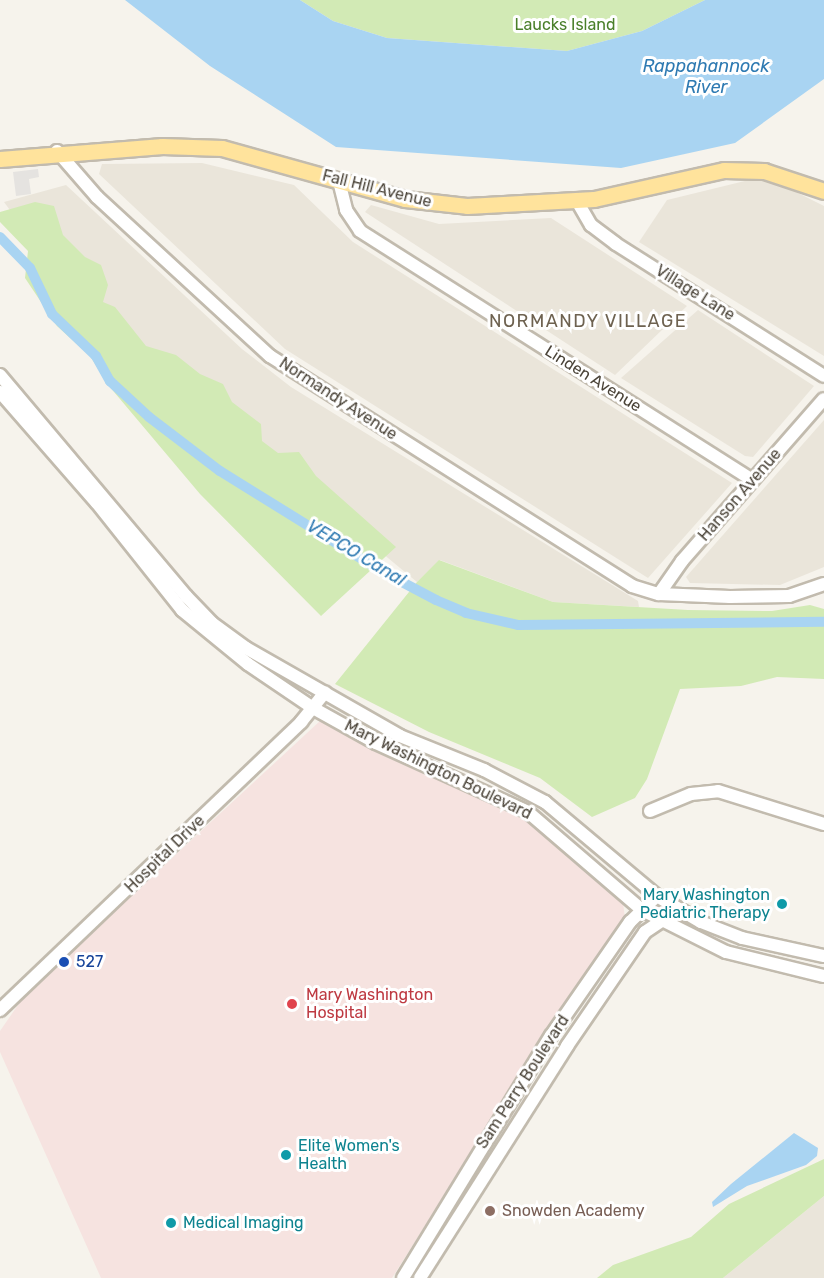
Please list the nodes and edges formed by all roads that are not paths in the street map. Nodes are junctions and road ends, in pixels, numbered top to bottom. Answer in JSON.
{"nodes":[{"id":1,"x":57,"y":151,"type":"junction"},
{"id":2,"x":0,"y":159,"type":"edge"},
{"id":3,"x":339,"y":181,"type":"junction"},
{"id":4,"x":824,"y":191,"type":"edge"},
{"id":5,"x":577,"y":201,"type":"junction"},
{"id":6,"x":0,"y":375,"type":"edge"},
{"id":7,"x":824,"y":376,"type":"edge"},
{"id":8,"x":0,"y":392,"type":"edge"},
{"id":9,"x":824,"y":399,"type":"edge"},
{"id":10,"x":752,"y":480,"type":"junction"},
{"id":11,"x":824,"y":584,"type":"edge"},
{"id":12,"x":659,"y":594,"type":"junction"},
{"id":13,"x":325,"y":692,"type":"junction"},
{"id":14,"x":313,"y":708,"type":"junction"},
{"id":15,"x":650,"y":811,"type":"dead end"},
{"id":16,"x":824,"y":824,"type":"edge"},
{"id":17,"x":657,"y":896,"type":"junction"},
{"id":18,"x":642,"y":910,"type":"junction"},
{"id":19,"x":663,"y":920,"type":"junction"},
{"id":20,"x":823,"y":954,"type":"edge"},
{"id":21,"x":824,"y":976,"type":"edge"},
{"id":22,"x":0,"y":1010,"type":"edge"},
{"id":23,"x":403,"y":1278,"type":"edge"},
{"id":24,"x":420,"y":1278,"type":"edge"}],
"edges":[{"from":1,"to":2,"type":"main road","name":"Fall Hill Avenue"},
{"from":1,"to":3,"type":"main road","name":"Fall Hill Avenue"},
{"from":1,"to":12,"type":"street","name":"Normandy Avenue"},
{"from":3,"to":5,"type":"main road","name":"Fall Hill Avenue"},
{"from":3,"to":10,"type":"street","name":"Linden Avenue"},
{"from":4,"to":5,"type":"main road","name":"Fall Hill Avenue"},
{"from":5,"to":7,"type":"street","name":"Village Lane"},
{"from":6,"to":13,"type":"street","name":"Mary Washington Boulevard"},
{"from":8,"to":14,"type":"street","name":"Mary Washington Boulevard"},
{"from":9,"to":10,"type":"street","name":"Hanson Avenue"},
{"from":10,"to":12,"type":"street","name":"Hanson Avenue"},
{"from":11,"to":12,"type":"street","name":"Normandy Avenue"},
{"from":13,"to":14,"type":"street","name":"Hospital Drive"},
{"from":13,"to":17,"type":"street","name":"Mary Washington Boulevard"},
{"from":14,"to":18,"type":"street","name":"Mary Washington Boulevard"},
{"from":14,"to":22,"type":"street","name":"Hospital Drive"},
{"from":15,"to":16,"type":"street"},
{"from":17,"to":18,"type":"street","name":"Sam Perry Boulevard"},
{"from":17,"to":20,"type":"street","name":"Mary Washington Boulevard"},
{"from":18,"to":19,"type":"street","name":"Mary Washington Boulevard"},
{"from":18,"to":23,"type":"street","name":"Sam Perry Boulevard"},
{"from":19,"to":21,"type":"street","name":"Mary Washington Boulevard"},
{"from":19,"to":24,"type":"street","name":"Sam Perry Boulevard"}]}
